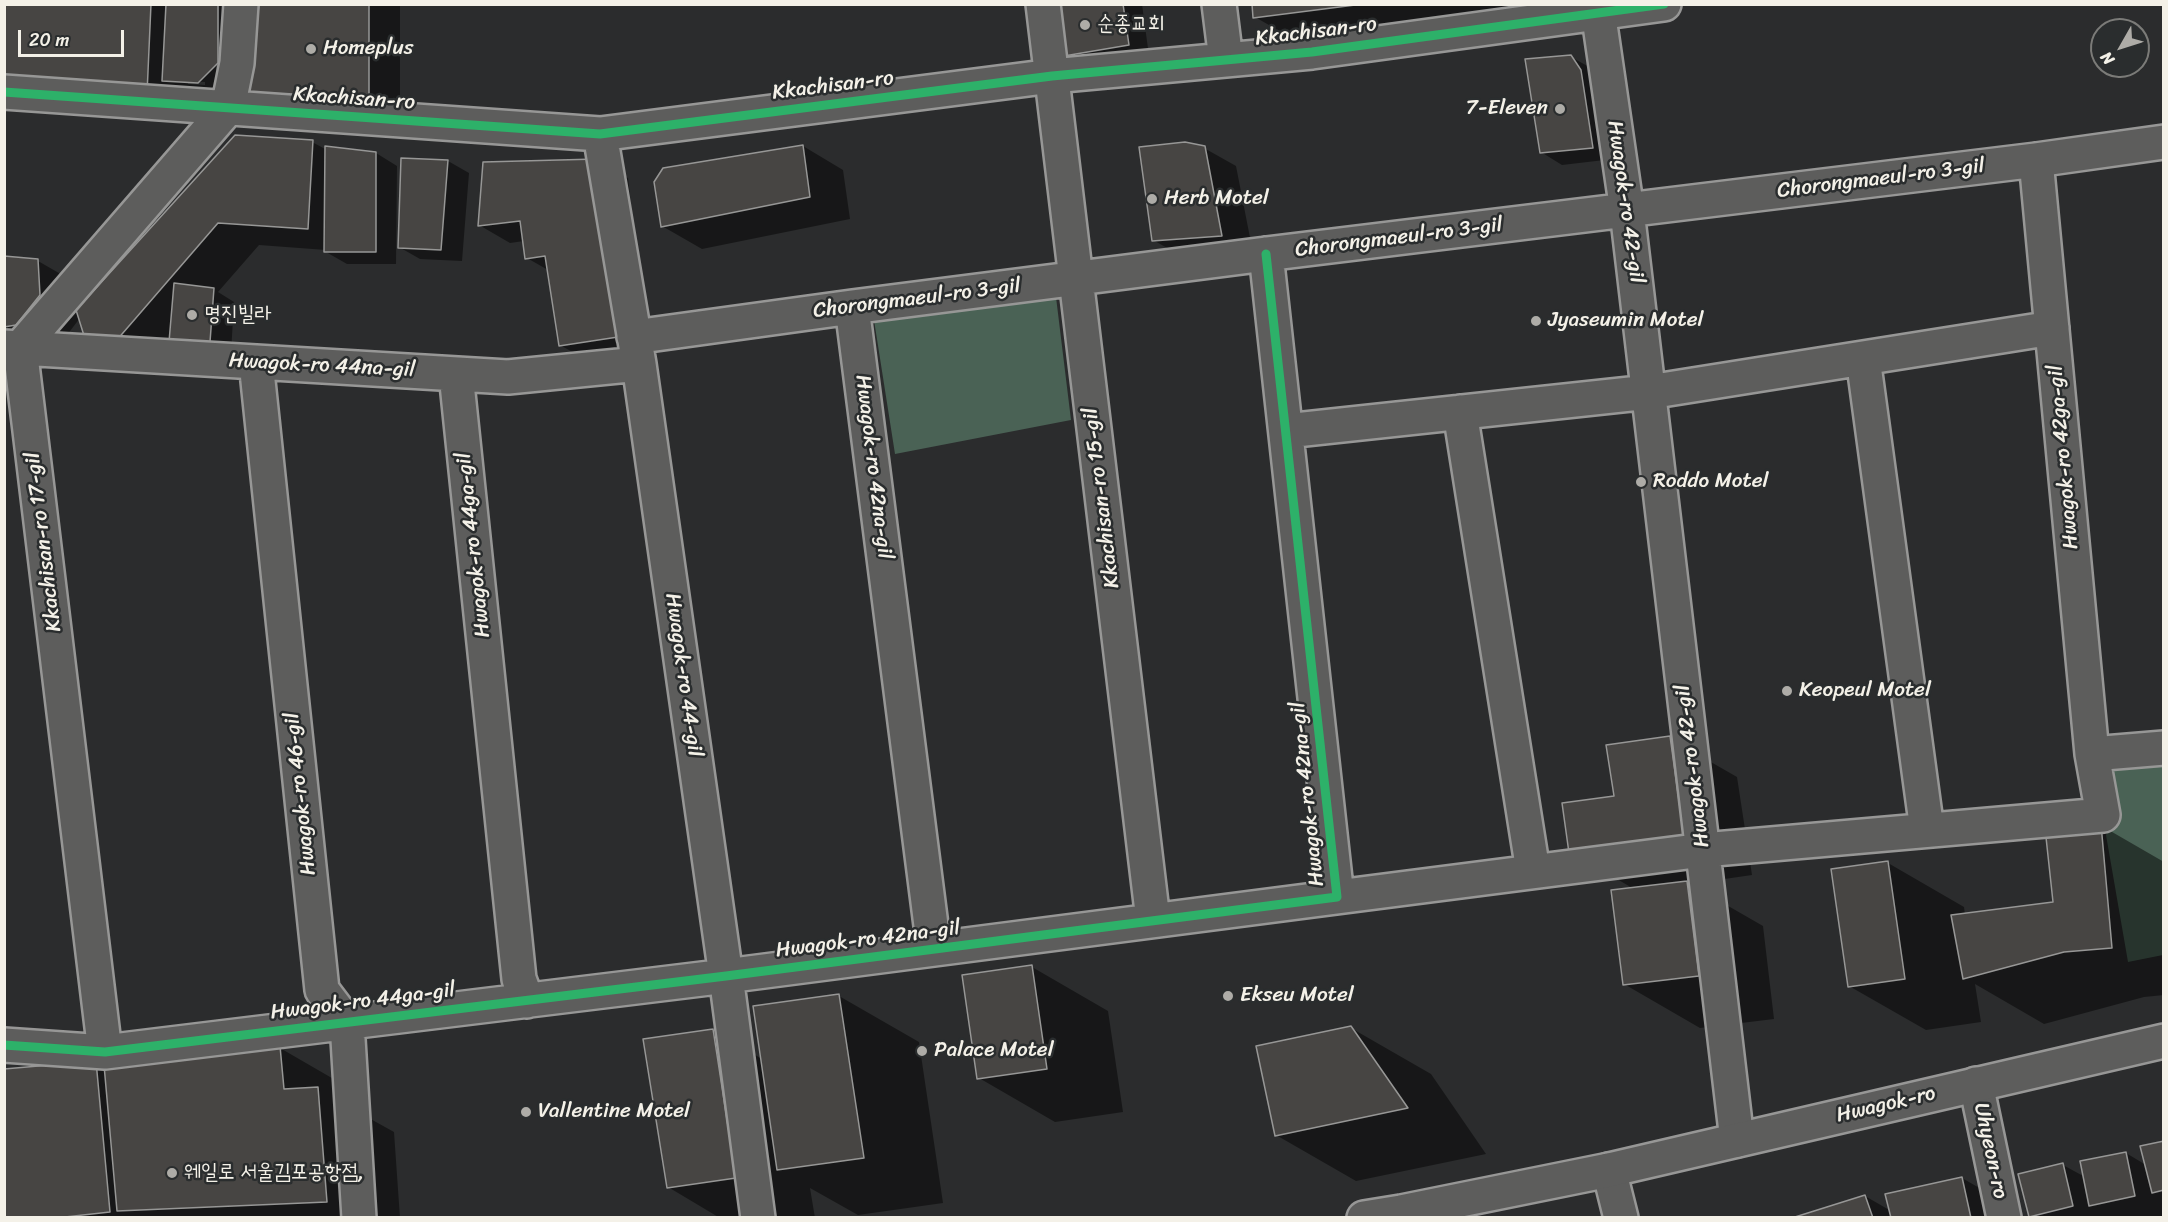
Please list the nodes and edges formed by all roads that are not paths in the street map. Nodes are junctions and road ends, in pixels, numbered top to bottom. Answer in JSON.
{"nodes":[{"id":1,"x":241,"y":4,"type":"edge"},
{"id":2,"x":1043,"y":4,"type":"edge"},
{"id":3,"x":1219,"y":4,"type":"edge"},
{"id":4,"x":1664,"y":4,"type":"edge"},
{"id":5,"x":1598,"y":9,"type":"edge"},
{"id":6,"x":1226,"y":60,"type":"junction"},
{"id":7,"x":1052,"y":76,"type":"junction"},
{"id":8,"x":4,"y":92,"type":"edge"},
{"id":9,"x":228,"y":108,"type":"junction"},
{"id":10,"x":600,"y":134,"type":"junction"},
{"id":11,"x":2163,"y":142,"type":"edge"},
{"id":12,"x":2036,"y":160,"type":"junction"},
{"id":13,"x":1627,"y":211,"type":"junction"},
{"id":14,"x":1266,"y":254,"type":"junction"},
{"id":15,"x":1076,"y":278,"type":"junction"},
{"id":16,"x":852,"y":307,"type":"junction"},
{"id":17,"x":2052,"y":328,"type":"junction"},
{"id":18,"x":12,"y":347,"type":"edge"},
{"id":19,"x":636,"y":351,"type":"junction"},
{"id":20,"x":1863,"y":358,"type":"junction"},
{"id":21,"x":256,"y":362,"type":"junction"},
{"id":22,"x":456,"y":374,"type":"junction"},
{"id":23,"x":1649,"y":392,"type":"junction"},
{"id":24,"x":1460,"y":412,"type":"junction"},
{"id":25,"x":1286,"y":431,"type":"junction"},
{"id":26,"x":2163,"y":748,"type":"edge"},
{"id":27,"x":2092,"y":754,"type":"junction"},
{"id":28,"x":1927,"y":830,"type":"junction"},
{"id":29,"x":1702,"y":850,"type":"junction"},
{"id":30,"x":1533,"y":872,"type":"junction"},
{"id":31,"x":1337,"y":897,"type":"junction"},
{"id":32,"x":1153,"y":920,"type":"junction"},
{"id":33,"x":934,"y":949,"type":"junction"},
{"id":34,"x":726,"y":976,"type":"junction"},
{"id":35,"x":527,"y":1001,"type":"junction"},
{"id":36,"x":347,"y":1023,"type":"junction"},
{"id":37,"x":2163,"y":1041,"type":"edge"},
{"id":38,"x":4,"y":1045,"type":"edge"},
{"id":39,"x":105,"y":1052,"type":"junction"},
{"id":40,"x":1976,"y":1084,"type":"junction"},
{"id":41,"x":1737,"y":1140,"type":"junction"},
{"id":42,"x":1608,"y":1170,"type":"junction"},
{"id":43,"x":360,"y":1218,"type":"edge"},
{"id":44,"x":758,"y":1218,"type":"edge"},
{"id":45,"x":1365,"y":1218,"type":"edge"},
{"id":46,"x":1621,"y":1218,"type":"edge"},
{"id":47,"x":2004,"y":1218,"type":"edge"}],
"edges":[{"from":1,"to":9,"type":"street"},
{"from":2,"to":7,"type":"street","name":"Kkachisan-ro 15-gil"},
{"from":3,"to":6,"type":"street"},
{"from":4,"to":5,"type":"street","name":"Kkachisan-ro"},
{"from":5,"to":6,"type":"street","name":"Kkachisan-ro"},
{"from":5,"to":13,"type":"street","name":"Hwagok-ro 42-gil"},
{"from":6,"to":7,"type":"street","name":"Kkachisan-ro"},
{"from":7,"to":10,"type":"street","name":"Kkachisan-ro"},
{"from":7,"to":15,"type":"street","name":"Kkachisan-ro 15-gil"},
{"from":8,"to":9,"type":"street","name":"Kkachisan-ro"},
{"from":9,"to":10,"type":"street","name":"Kkachisan-ro"},
{"from":9,"to":18,"type":"street"},
{"from":10,"to":19,"type":"street","name":"Hwagok-ro 44-gil"},
{"from":11,"to":12,"type":"street","name":"Chorongmaeul-ro 3-gil"},
{"from":12,"to":13,"type":"street","name":"Chorongmaeul-ro 3-gil"},
{"from":12,"to":17,"type":"street","name":"Hwagok-ro 42ga-gil"},
{"from":13,"to":14,"type":"street","name":"Chorongmaeul-ro 3-gil"},
{"from":13,"to":23,"type":"street","name":"Hwagok-ro 42-gil"},
{"from":14,"to":15,"type":"street","name":"Chorongmaeul-ro 3-gil"},
{"from":14,"to":25,"type":"street","name":"Hwagok-ro 42na-gil"},
{"from":15,"to":16,"type":"street","name":"Chorongmaeul-ro 3-gil"},
{"from":15,"to":32,"type":"street","name":"Kkachisan-ro 15-gil"},
{"from":16,"to":19,"type":"street","name":"Chorongmaeul-ro 3-gil"},
{"from":16,"to":33,"type":"street","name":"Hwagok-ro 42na-gil"},
{"from":17,"to":20,"type":"street"},
{"from":17,"to":27,"type":"street","name":"Hwagok-ro 42ga-gil"},
{"from":18,"to":21,"type":"street","name":"Hwagok-ro 44na-gil"},
{"from":18,"to":39,"type":"street","name":"Kkachisan-ro 17-gil"},
{"from":19,"to":22,"type":"street","name":"Hwagok-ro 44na-gil"},
{"from":19,"to":34,"type":"street","name":"Hwagok-ro 44-gil"},
{"from":20,"to":23,"type":"street"},
{"from":20,"to":28,"type":"street"},
{"from":21,"to":22,"type":"street","name":"Hwagok-ro 44na-gil"},
{"from":21,"to":36,"type":"street","name":"Hwagok-ro 46-gil"},
{"from":22,"to":35,"type":"street","name":"Hwagok-ro 44ga-gil"},
{"from":23,"to":24,"type":"street"},
{"from":23,"to":29,"type":"street","name":"Hwagok-ro 42-gil"},
{"from":24,"to":25,"type":"street"},
{"from":24,"to":30,"type":"street"},
{"from":25,"to":31,"type":"street","name":"Hwagok-ro 42na-gil"},
{"from":26,"to":27,"type":"street"},
{"from":27,"to":28,"type":"street","name":"Hwagok-ro 42ga-gil"},
{"from":28,"to":29,"type":"street","name":"Hwagok-ro 42ga-gil"},
{"from":29,"to":30,"type":"street","name":"Hwagok-ro 42na-gil"},
{"from":29,"to":41,"type":"street","name":"Hwagok-ro 42-gil"},
{"from":30,"to":31,"type":"street","name":"Hwagok-ro 42na-gil"},
{"from":31,"to":32,"type":"street","name":"Hwagok-ro 42na-gil"},
{"from":32,"to":33,"type":"street","name":"Hwagok-ro 42na-gil"},
{"from":33,"to":34,"type":"street","name":"Hwagok-ro 42na-gil"},
{"from":34,"to":35,"type":"street","name":"Hwagok-ro 44ga-gil"},
{"from":34,"to":44,"type":"street","name":"Hwagok-ro 44-gil"},
{"from":35,"to":36,"type":"street","name":"Hwagok-ro 44ga-gil"},
{"from":36,"to":39,"type":"street","name":"Hwagok-ro 44ga-gil"},
{"from":36,"to":43,"type":"street"},
{"from":37,"to":40,"type":"street","name":"Hwagok-ro"},
{"from":38,"to":39,"type":"street","name":"Hwagok-ro 44ga-gil"},
{"from":40,"to":41,"type":"street","name":"Hwagok-ro"},
{"from":40,"to":47,"type":"street","name":"Uhyeon-ro"},
{"from":41,"to":42,"type":"street","name":"Hwagok-ro"},
{"from":42,"to":45,"type":"street","name":"Hwagok-ro"},
{"from":42,"to":46,"type":"street"}]}
